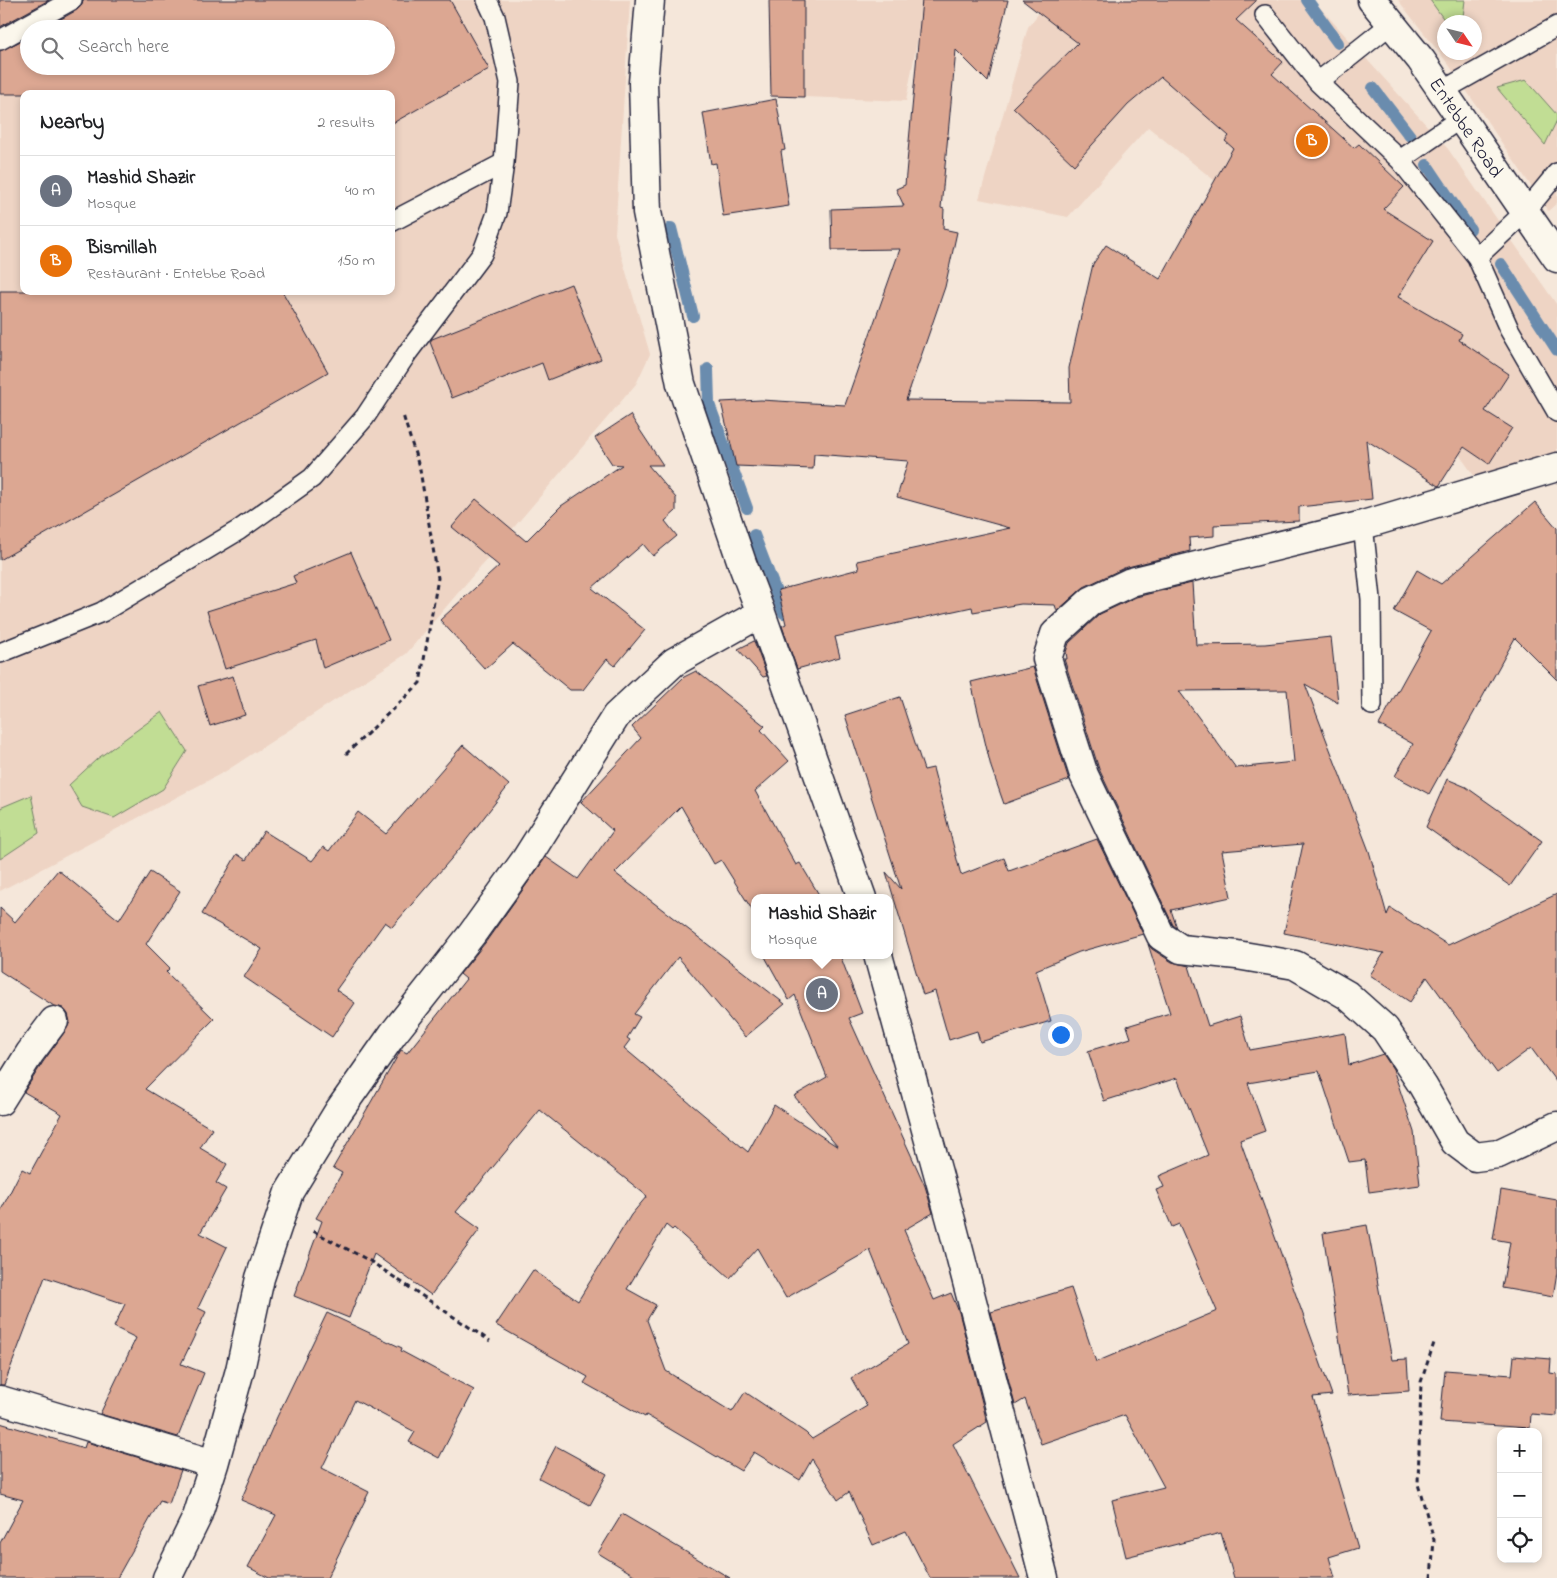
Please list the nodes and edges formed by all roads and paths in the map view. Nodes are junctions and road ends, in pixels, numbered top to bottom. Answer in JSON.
{"nodes":[{"id":1,"x":72,"y":0,"type":"edge"},
{"id":2,"x":487,"y":0,"type":"edge"},
{"id":3,"x":650,"y":0,"type":"edge"},
{"id":4,"x":1372,"y":0,"type":"edge"},
{"id":5,"x":1265,"y":15,"type":"dead end"},
{"id":6,"x":36,"y":20,"type":"edge"},
{"id":7,"x":1391,"y":24,"type":"junction"},
{"id":8,"x":1557,"y":26,"type":"edge"},
{"id":9,"x":20,"y":29,"type":"edge"},
{"id":10,"x":0,"y":40,"type":"edge"},
{"id":11,"x":1318,"y":82,"type":"junction"},
{"id":12,"x":1442,"y":90,"type":"junction"},
{"id":13,"x":1461,"y":118,"type":"junction"},
{"id":14,"x":1400,"y":160,"type":"junction"},
{"id":15,"x":504,"y":163,"type":"junction"},
{"id":16,"x":1557,"y":173,"type":"edge"},
{"id":17,"x":1525,"y":212,"type":"junction"},
{"id":18,"x":395,"y":220,"type":"edge"},
{"id":19,"x":1477,"y":257,"type":"junction"},
{"id":20,"x":1557,"y":258,"type":"edge"},
{"id":21,"x":392,"y":376,"type":"junction"},
{"id":22,"x":1557,"y":412,"type":"edge"},
{"id":23,"x":1557,"y":467,"type":"edge"},
{"id":24,"x":1362,"y":525,"type":"junction"},
{"id":25,"x":761,"y":613,"type":"junction"},
{"id":26,"x":0,"y":652,"type":"edge"},
{"id":27,"x":1372,"y":705,"type":"dead end"},
{"id":28,"x":346,"y":754,"type":"dead end"},
{"id":29,"x":861,"y":894,"type":"edge"},
{"id":30,"x":879,"y":959,"type":"edge"},
{"id":31,"x":54,"y":1021,"type":"dead end"},
{"id":32,"x":0,"y":1101,"type":"edge"},
{"id":33,"x":1557,"y":1126,"type":"edge"},
{"id":34,"x":281,"y":1217,"type":"junction"},
{"id":35,"x":1435,"y":1340,"type":"dead end"},
{"id":36,"x":490,"y":1341,"type":"dead end"},
{"id":37,"x":0,"y":1400,"type":"edge"},
{"id":38,"x":214,"y":1464,"type":"junction"},
{"id":39,"x":167,"y":1578,"type":"edge"},
{"id":40,"x":1044,"y":1578,"type":"edge"},
{"id":41,"x":1431,"y":1578,"type":"edge"}],
"edges":[{"from":1,"to":6,"type":"lane"},
{"from":2,"to":15,"type":"lane"},
{"from":3,"to":25,"type":"street"},
{"from":4,"to":7,"type":"street","name":"Entebbe Road"},
{"from":5,"to":11,"type":"lane"},
{"from":7,"to":11,"type":"lane"},
{"from":7,"to":12,"type":"street","name":"Entebbe Road"},
{"from":8,"to":12,"type":"lane"},
{"from":9,"to":10,"type":"lane"},
{"from":11,"to":14,"type":"lane"},
{"from":12,"to":13,"type":"street","name":"Entebbe Road"},
{"from":13,"to":14,"type":"lane"},
{"from":13,"to":17,"type":"street","name":"Entebbe Road"},
{"from":14,"to":19,"type":"lane"},
{"from":15,"to":18,"type":"lane"},
{"from":15,"to":21,"type":"lane"},
{"from":16,"to":17,"type":"lane"},
{"from":17,"to":19,"type":"lane"},
{"from":17,"to":20,"type":"street","name":"Entebbe Road"},
{"from":19,"to":22,"type":"lane"},
{"from":21,"to":26,"type":"lane"},
{"from":21,"to":28,"type":"path"},
{"from":23,"to":24,"type":"street"},
{"from":24,"to":27,"type":"lane"},
{"from":24,"to":33,"type":"street"},
{"from":25,"to":29,"type":"street"},
{"from":25,"to":34,"type":"street"},
{"from":30,"to":40,"type":"street"},
{"from":31,"to":32,"type":"street"},
{"from":34,"to":36,"type":"path"},
{"from":34,"to":38,"type":"street"},
{"from":35,"to":41,"type":"path"},
{"from":37,"to":38,"type":"street"},
{"from":38,"to":39,"type":"street"}]}
